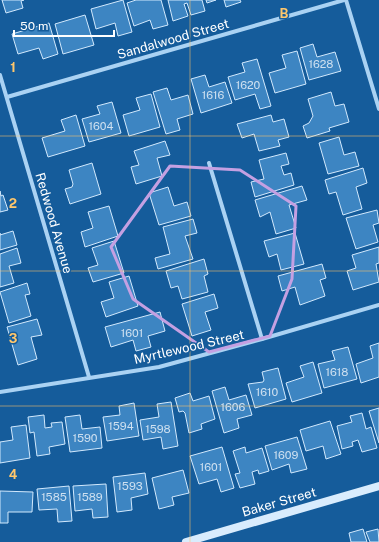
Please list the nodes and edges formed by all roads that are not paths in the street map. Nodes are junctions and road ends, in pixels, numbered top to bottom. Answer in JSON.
{"nodes":[{"id":1,"x":345,"y":0,"type":"edge"},
{"id":2,"x":0,"y":75,"type":"edge"},
{"id":3,"x":7,"y":97,"type":"junction"},
{"id":4,"x":379,"y":109,"type":"edge"},
{"id":5,"x":209,"y":163,"type":"dead end"},
{"id":6,"x":379,"y":305,"type":"edge"},
{"id":7,"x":262,"y":339,"type":"junction"},
{"id":8,"x":89,"y":377,"type":"junction"},
{"id":9,"x":0,"y":392,"type":"edge"},
{"id":10,"x":379,"y":486,"type":"edge"},
{"id":11,"x":186,"y":542,"type":"edge"}],
"edges":[{"from":1,"to":3,"type":"street","name":"Sandalwood Street"},
{"from":1,"to":4,"type":"street"},
{"from":2,"to":3,"type":"street","name":"Redwood Avenue"},
{"from":3,"to":8,"type":"street","name":"Redwood Avenue"},
{"from":5,"to":7,"type":"street"},
{"from":6,"to":7,"type":"street","name":"Myrtlewood Street"},
{"from":7,"to":8,"type":"street","name":"Myrtlewood Street"},
{"from":8,"to":9,"type":"street","name":"Myrtlewood Street"},
{"from":10,"to":11,"type":"street","name":"Baker Street"}]}
